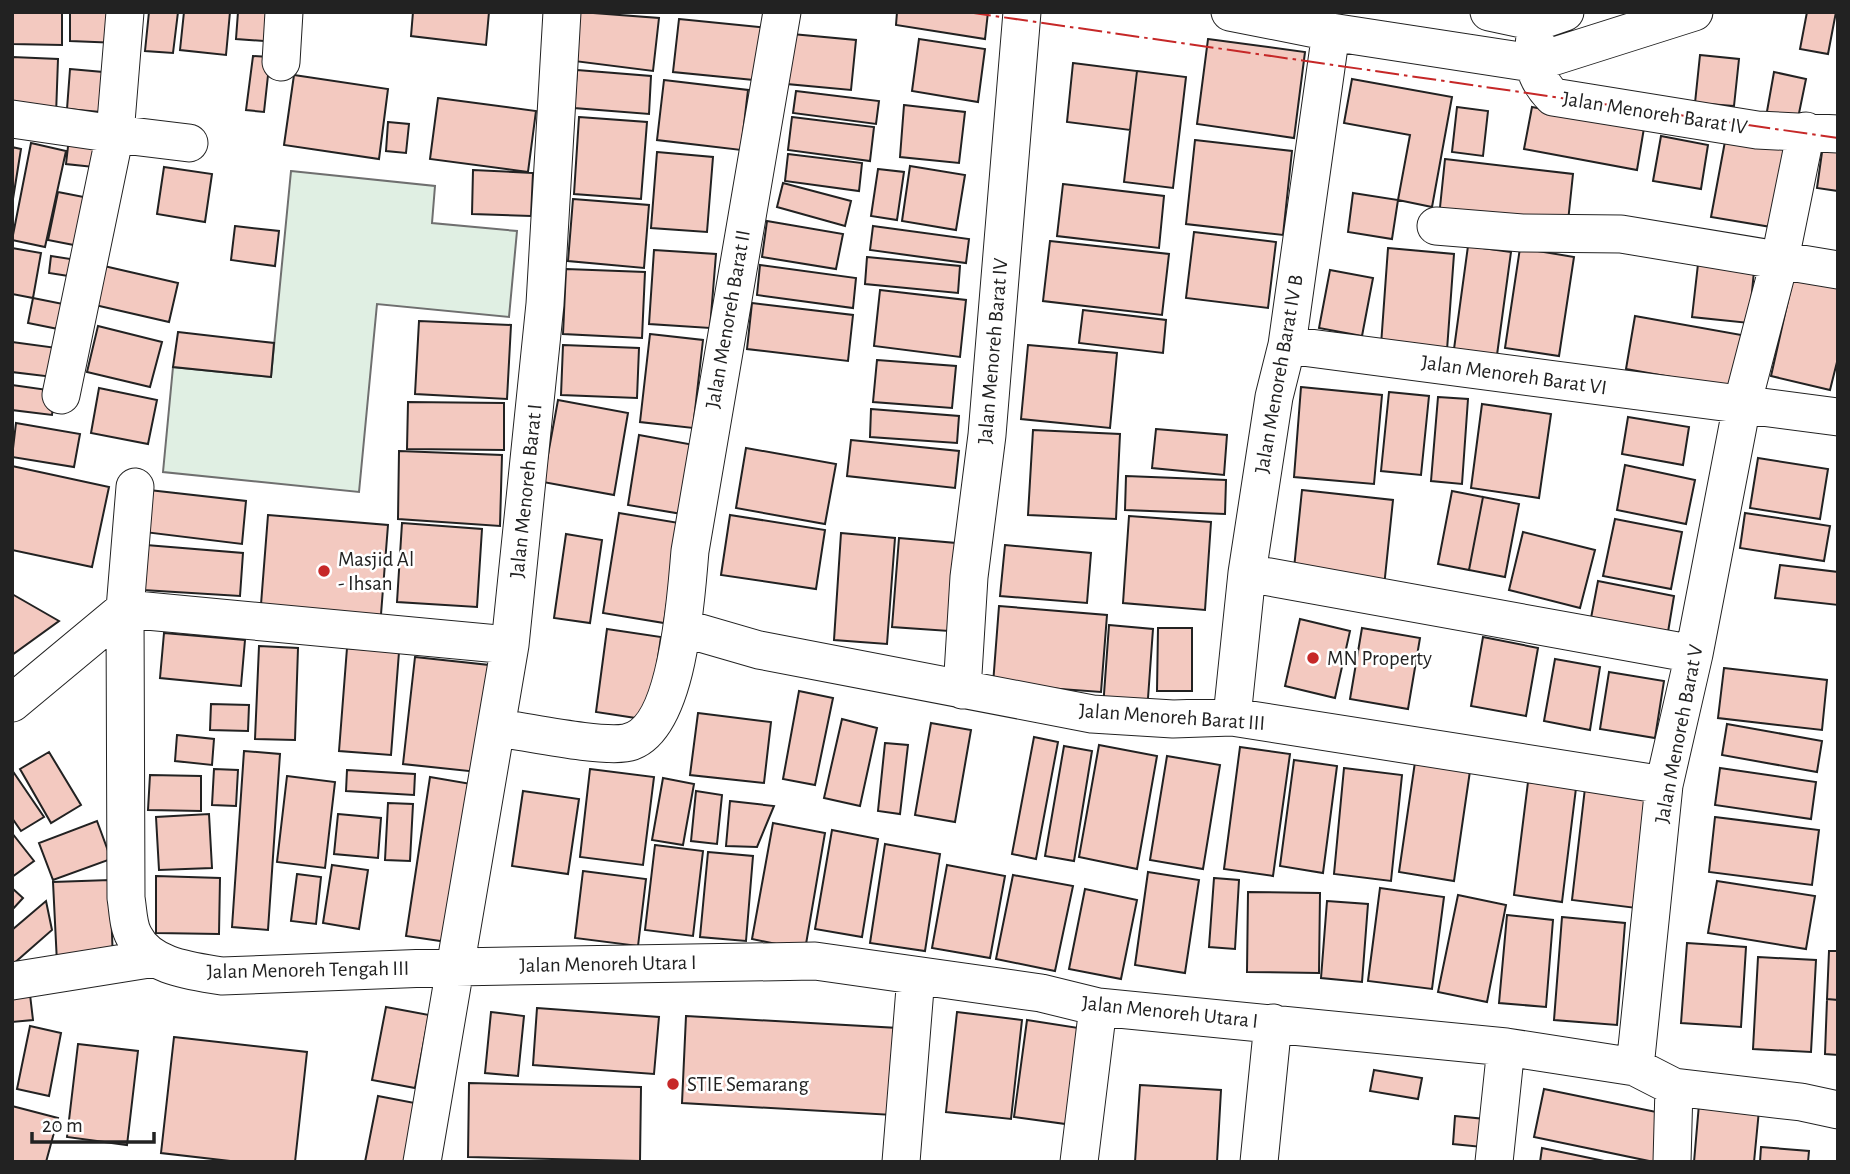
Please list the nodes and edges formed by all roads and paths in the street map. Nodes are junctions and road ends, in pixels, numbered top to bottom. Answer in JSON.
{"nodes":[{"id":1,"x":125,"y":12,"type":"edge"},
{"id":2,"x":284,"y":12,"type":"edge"},
{"id":3,"x":562,"y":12,"type":"edge"},
{"id":4,"x":782,"y":12,"type":"edge"},
{"id":5,"x":1022,"y":12,"type":"edge"},
{"id":6,"x":1230,"y":12,"type":"edge"},
{"id":7,"x":1489,"y":12,"type":"edge"},
{"id":8,"x":1694,"y":12,"type":"edge"},
{"id":9,"x":1550,"y":17,"type":"edge"},
{"id":10,"x":1331,"y":32,"type":"junction"},
{"id":11,"x":281,"y":62,"type":"dead end"},
{"id":12,"x":1533,"y":63,"type":"junction"},
{"id":13,"x":12,"y":119,"type":"edge"},
{"id":14,"x":1822,"y":133,"type":"edge"},
{"id":15,"x":115,"y":134,"type":"junction"},
{"id":16,"x":189,"y":143,"type":"dead end"},
{"id":17,"x":1436,"y":226,"type":"dead end"},
{"id":18,"x":1780,"y":259,"type":"junction"},
{"id":19,"x":1838,"y":270,"type":"edge"},
{"id":20,"x":1287,"y":345,"type":"junction"},
{"id":21,"x":61,"y":395,"type":"dead end"},
{"id":22,"x":1742,"y":405,"type":"junction"},
{"id":23,"x":1838,"y":417,"type":"edge"},
{"id":24,"x":135,"y":487,"type":"dead end"},
{"id":25,"x":1247,"y":573,"type":"junction"},
{"id":26,"x":125,"y":609,"type":"junction"},
{"id":27,"x":683,"y":628,"type":"junction"},
{"id":28,"x":510,"y":645,"type":"junction"},
{"id":29,"x":1694,"y":654,"type":"junction"},
{"id":30,"x":962,"y":690,"type":"junction"},
{"id":31,"x":12,"y":703,"type":"edge"},
{"id":32,"x":1232,"y":717,"type":"junction"},
{"id":33,"x":498,"y":728,"type":"junction"},
{"id":34,"x":1664,"y":785,"type":"junction"},
{"id":35,"x":155,"y":958,"type":"junction"},
{"id":36,"x":455,"y":967,"type":"junction"},
{"id":37,"x":916,"y":976,"type":"junction"},
{"id":38,"x":12,"y":981,"type":"edge"},
{"id":39,"x":1098,"y":1007,"type":"junction"},
{"id":40,"x":1273,"y":1023,"type":"junction"},
{"id":41,"x":1506,"y":1046,"type":"junction"},
{"id":42,"x":1635,"y":1067,"type":"junction"},
{"id":43,"x":1674,"y":1087,"type":"junction"},
{"id":44,"x":1838,"y":1110,"type":"edge"},
{"id":45,"x":422,"y":1162,"type":"edge"},
{"id":46,"x":901,"y":1162,"type":"edge"},
{"id":47,"x":1079,"y":1162,"type":"edge"},
{"id":48,"x":1259,"y":1162,"type":"edge"},
{"id":49,"x":1494,"y":1162,"type":"edge"},
{"id":50,"x":1672,"y":1162,"type":"edge"}],
"edges":[{"from":1,"to":15,"type":"street"},
{"from":2,"to":11,"type":"street"},
{"from":3,"to":28,"type":"street","name":"Jalan Menoreh Barat I"},
{"from":4,"to":27,"type":"street","name":"Jalan Menoreh Barat II"},
{"from":5,"to":30,"type":"street","name":"Jalan Menoreh Barat IV"},
{"from":6,"to":10,"type":"street"},
{"from":7,"to":9,"type":"street"},
{"from":8,"to":12,"type":"street"},
{"from":9,"to":12,"type":"street"},
{"from":10,"to":12,"type":"street"},
{"from":10,"to":20,"type":"street","name":"Jalan Menoreh Barat IV B"},
{"from":12,"to":14,"type":"street","name":"Jalan Menoreh Barat IV"},
{"from":13,"to":15,"type":"street"},
{"from":14,"to":18,"type":"street"},
{"from":15,"to":16,"type":"street"},
{"from":15,"to":21,"type":"street"},
{"from":17,"to":18,"type":"street"},
{"from":18,"to":19,"type":"street"},
{"from":18,"to":22,"type":"street"},
{"from":20,"to":22,"type":"street","name":"Jalan Menoreh Barat VI"},
{"from":20,"to":25,"type":"street","name":"Jalan Menoreh Barat IV B"},
{"from":22,"to":23,"type":"street","name":"Jalan Menoreh Barat VI"},
{"from":22,"to":29,"type":"street","name":"Jalan Menoreh Barat V"},
{"from":24,"to":26,"type":"street","name":"Jalan Menoreh Tengah III"},
{"from":25,"to":29,"type":"street"},
{"from":25,"to":32,"type":"street","name":"Jalan Menoreh Barat IV B"},
{"from":26,"to":28,"type":"street"},
{"from":26,"to":31,"type":"street"},
{"from":26,"to":35,"type":"street","name":"Jalan Menoreh Tengah III"},
{"from":27,"to":30,"type":"street","name":"Jalan Menoreh Barat III"},
{"from":27,"to":33,"type":"street","name":"Jalan Menoreh Barat II"},
{"from":28,"to":33,"type":"street","name":"Jalan Menoreh Barat I"},
{"from":29,"to":34,"type":"street","name":"Jalan Menoreh Barat V"},
{"from":30,"to":32,"type":"street","name":"Jalan Menoreh Barat III"},
{"from":32,"to":34,"type":"street","name":"Jalan Menoreh Barat III"},
{"from":33,"to":36,"type":"street","name":"Jalan Menoreh Barat I"},
{"from":34,"to":42,"type":"street","name":"Jalan Menoreh Barat V"},
{"from":35,"to":36,"type":"street","name":"Jalan Menoreh Tengah III"},
{"from":35,"to":38,"type":"street"},
{"from":36,"to":37,"type":"street","name":"Jalan Menoreh Utara I"},
{"from":36,"to":45,"type":"street"},
{"from":37,"to":39,"type":"street","name":"Jalan Menoreh Utara I"},
{"from":37,"to":46,"type":"street"},
{"from":39,"to":40,"type":"street","name":"Jalan Menoreh Utara I"},
{"from":39,"to":47,"type":"street"},
{"from":40,"to":41,"type":"street","name":"Jalan Menoreh Utara I"},
{"from":40,"to":48,"type":"street"},
{"from":41,"to":42,"type":"street","name":"Jalan Menoreh Utara I"},
{"from":41,"to":49,"type":"street"},
{"from":42,"to":43,"type":"street","name":"Jalan Menoreh Utara I"},
{"from":43,"to":44,"type":"street","name":"Jalan Menoreh Utara I"},
{"from":43,"to":50,"type":"street"}]}
